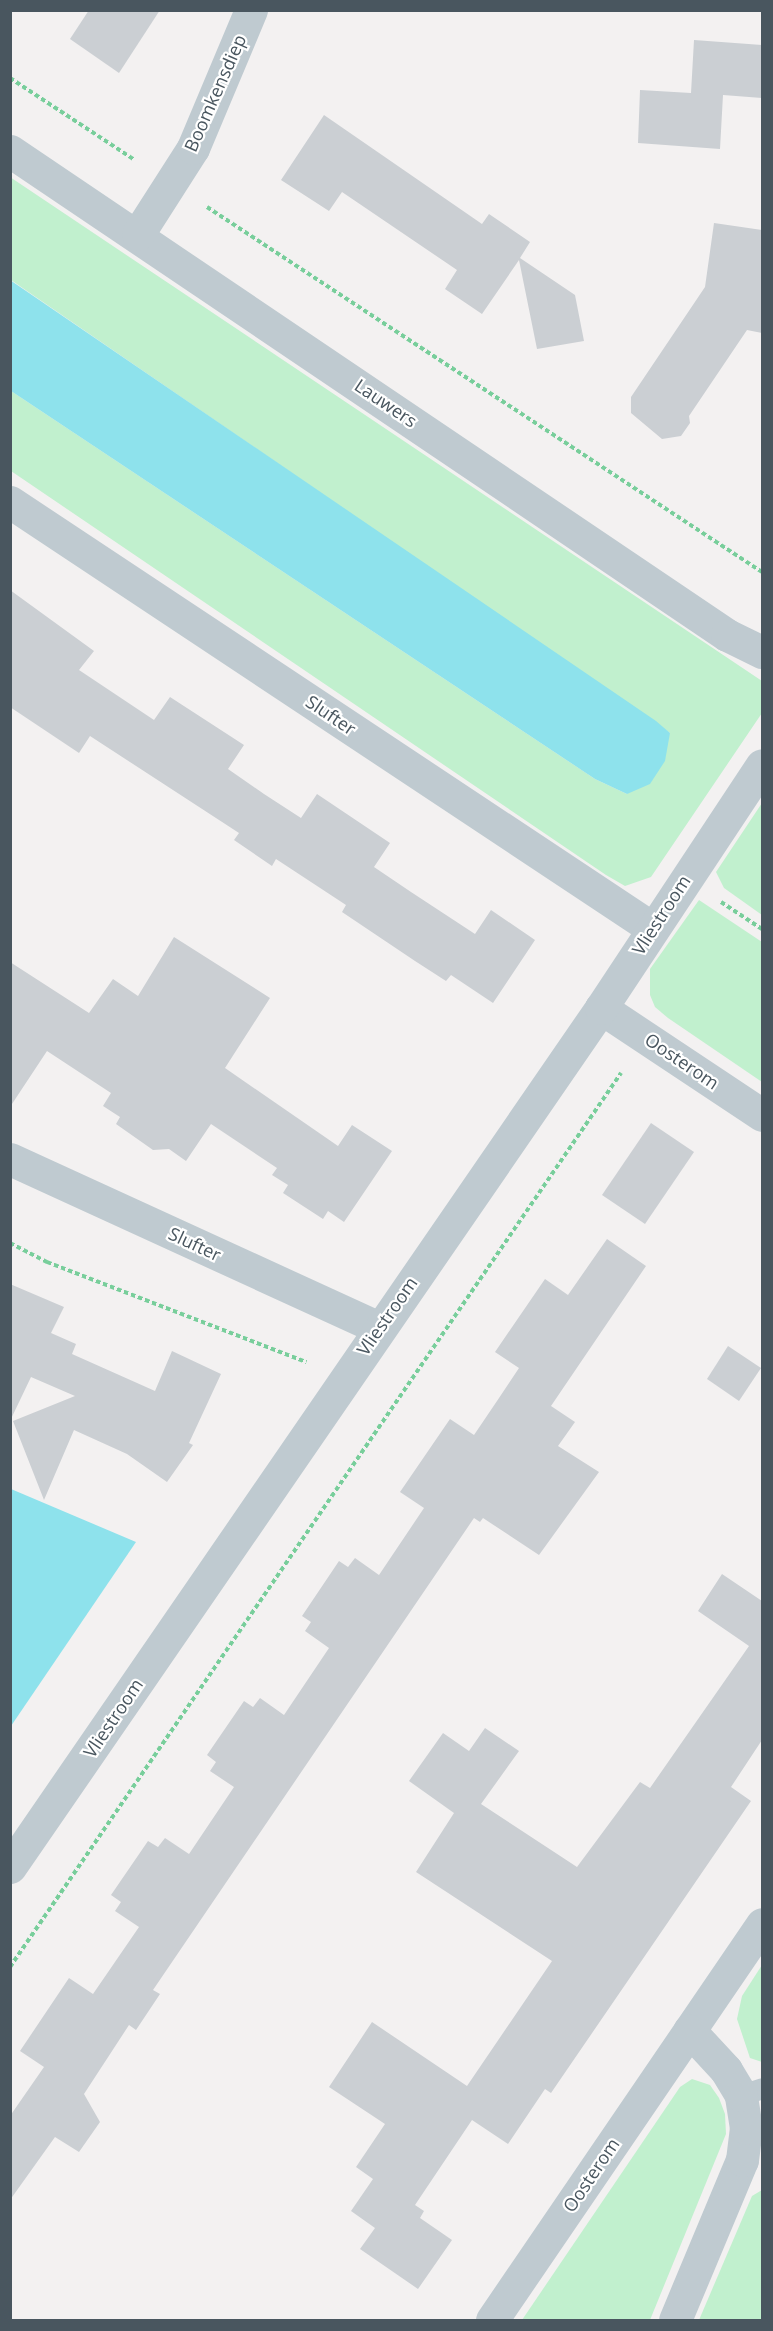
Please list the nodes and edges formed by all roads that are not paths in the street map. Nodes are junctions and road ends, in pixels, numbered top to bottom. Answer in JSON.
{"nodes":[{"id":1,"x":251,"y":10,"type":"edge"},
{"id":2,"x":10,"y":151,"type":"edge"},
{"id":3,"x":138,"y":234,"type":"junction"},
{"id":4,"x":10,"y":502,"type":"edge"},
{"id":5,"x":762,"y":652,"type":"edge"},
{"id":6,"x":762,"y":765,"type":"edge"},
{"id":7,"x":652,"y":928,"type":"junction"},
{"id":8,"x":601,"y":1008,"type":"junction"},
{"id":9,"x":762,"y":1115,"type":"edge"},
{"id":10,"x":10,"y":1159,"type":"edge"},
{"id":11,"x":379,"y":1328,"type":"junction"},
{"id":12,"x":10,"y":1867,"type":"edge"},
{"id":13,"x":762,"y":1924,"type":"edge"},
{"id":14,"x":689,"y":2030,"type":"junction"},
{"id":15,"x":752,"y":2092,"type":"edge"},
{"id":16,"x":752,"y":2164,"type":"edge"},
{"id":17,"x":492,"y":2320,"type":"edge"},
{"id":18,"x":675,"y":2320,"type":"edge"}],
"edges":[{"from":1,"to":3,"type":"street","name":"Boomkensdiep"},
{"from":2,"to":3,"type":"street","name":"Lauwers"},
{"from":3,"to":5,"type":"street","name":"Lauwers"},
{"from":4,"to":7,"type":"street","name":"Slufter"},
{"from":6,"to":7,"type":"street","name":"Vliestroom"},
{"from":7,"to":8,"type":"street","name":"Vliestroom"},
{"from":8,"to":9,"type":"street","name":"Oosterom"},
{"from":8,"to":11,"type":"street","name":"Vliestroom"},
{"from":10,"to":11,"type":"street","name":"Slufter"},
{"from":11,"to":12,"type":"street","name":"Vliestroom"},
{"from":13,"to":14,"type":"street","name":"Oosterom"},
{"from":14,"to":15,"type":"street"},
{"from":14,"to":17,"type":"street","name":"Oosterom"},
{"from":15,"to":16,"type":"street"},
{"from":16,"to":18,"type":"street"}]}
